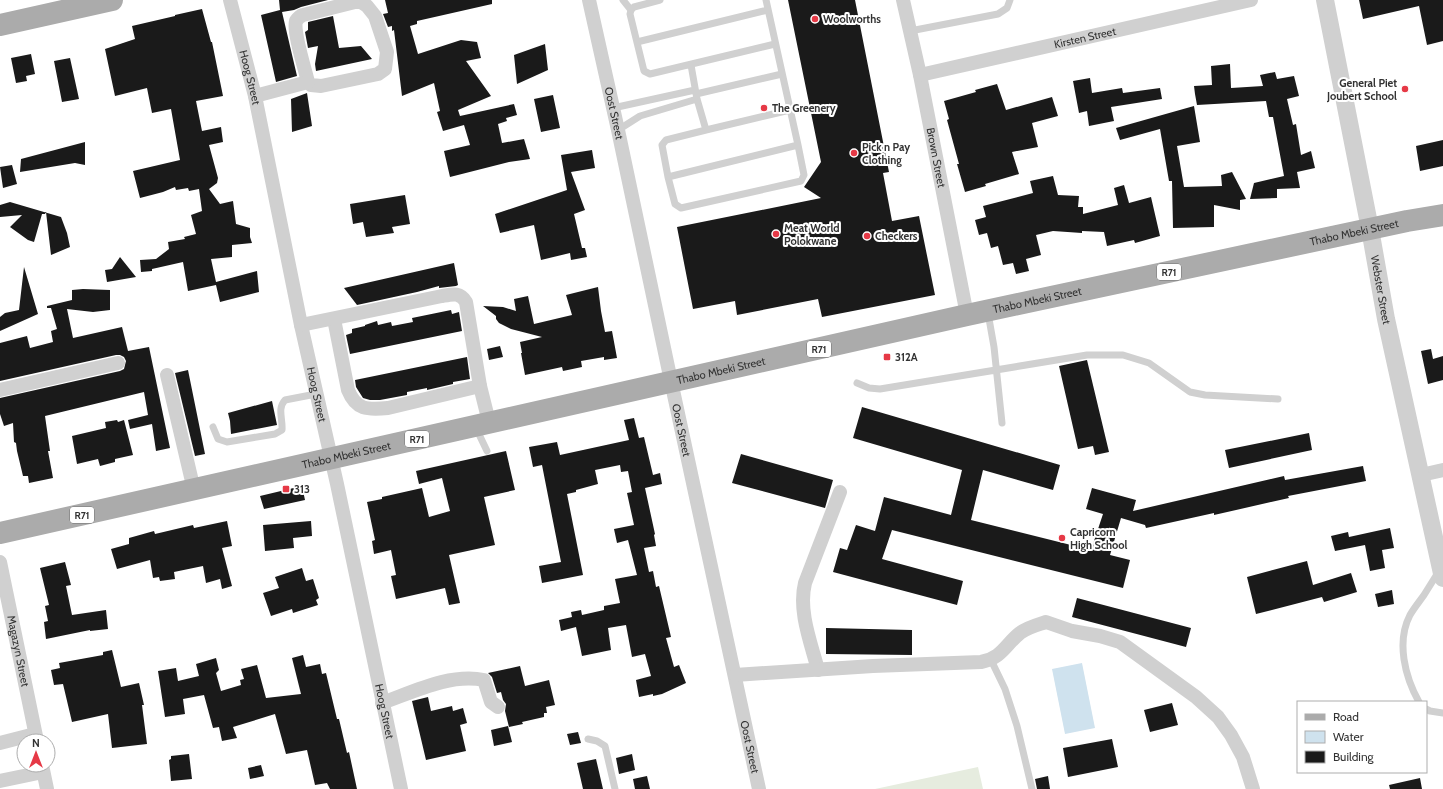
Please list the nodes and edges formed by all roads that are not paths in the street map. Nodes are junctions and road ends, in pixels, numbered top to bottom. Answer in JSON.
{"nodes":[{"id":1,"x":112,"y":0,"type":"edge"},
{"id":2,"x":230,"y":0,"type":"edge"},
{"id":3,"x":588,"y":0,"type":"edge"},
{"id":4,"x":623,"y":0,"type":"edge"},
{"id":5,"x":660,"y":0,"type":"edge"},
{"id":6,"x":766,"y":0,"type":"edge"},
{"id":7,"x":903,"y":0,"type":"edge"},
{"id":8,"x":1010,"y":0,"type":"edge"},
{"id":9,"x":1251,"y":0,"type":"edge"},
{"id":10,"x":1325,"y":0,"type":"edge"},
{"id":11,"x":632,"y":6,"type":"edge"},
{"id":12,"x":768,"y":10,"type":"junction"},
{"id":13,"x":0,"y":25,"type":"edge"},
{"id":14,"x":910,"y":31,"type":"junction"},
{"id":15,"x":637,"y":42,"type":"junction"},
{"id":16,"x":775,"y":44,"type":"junction"},
{"id":17,"x":691,"y":65,"type":"junction"},
{"id":18,"x":782,"y":74,"type":"junction"},
{"id":19,"x":920,"y":75,"type":"junction"},
{"id":20,"x":308,"y":82,"type":"junction"},
{"id":21,"x":696,"y":95,"type":"junction"},
{"id":22,"x":255,"y":96,"type":"junction"},
{"id":23,"x":613,"y":108,"type":"junction"},
{"id":24,"x":790,"y":110,"type":"junction"},
{"id":25,"x":618,"y":130,"type":"junction"},
{"id":26,"x":706,"y":130,"type":"junction"},
{"id":27,"x":798,"y":144,"type":"junction"},
{"id":28,"x":668,"y":177,"type":"junction"},
{"id":29,"x":1443,"y":215,"type":"edge"},
{"id":30,"x":1370,"y":229,"type":"junction"},
{"id":31,"x":977,"y":313,"type":"junction"},
{"id":32,"x":334,"y":319,"type":"junction"},
{"id":33,"x":301,"y":326,"type":"junction"},
{"id":34,"x":118,"y":363,"type":"dead end"},
{"id":35,"x":996,"y":370,"type":"junction"},
{"id":36,"x":167,"y":375,"type":"dead end"},
{"id":37,"x":671,"y":381,"type":"junction"},
{"id":38,"x":857,"y":383,"type":"dead end"},
{"id":39,"x":480,"y":386,"type":"junction"},
{"id":40,"x":0,"y":390,"type":"edge"},
{"id":41,"x":316,"y":394,"type":"junction"},
{"id":42,"x":1278,"y":399,"type":"dead end"},
{"id":43,"x":1002,"y":423,"type":"dead end"},
{"id":44,"x":482,"y":424,"type":"junction"},
{"id":45,"x":213,"y":428,"type":"dead end"},
{"id":46,"x":487,"y":451,"type":"dead end"},
{"id":47,"x":331,"y":458,"type":"junction"},
{"id":48,"x":1443,"y":470,"type":"edge"},
{"id":49,"x":1421,"y":475,"type":"junction"},
{"id":50,"x":194,"y":490,"type":"junction"},
{"id":51,"x":840,"y":492,"type":"dead end"},
{"id":52,"x":0,"y":533,"type":"edge"},
{"id":53,"x":0,"y":562,"type":"edge"},
{"id":54,"x":1442,"y":572,"type":"edge"},
{"id":55,"x":991,"y":660,"type":"junction"},
{"id":56,"x":818,"y":670,"type":"junction"},
{"id":57,"x":735,"y":675,"type":"junction"},
{"id":58,"x":1418,"y":701,"type":"edge"},
{"id":59,"x":382,"y":703,"type":"junction"},
{"id":60,"x":498,"y":707,"type":"dead end"},
{"id":61,"x":1427,"y":710,"type":"edge"},
{"id":62,"x":1443,"y":713,"type":"edge"},
{"id":63,"x":35,"y":733,"type":"edge"},
{"id":64,"x":588,"y":739,"type":"dead end"},
{"id":65,"x":16,"y":741,"type":"edge"},
{"id":66,"x":0,"y":743,"type":"edge"},
{"id":67,"x":26,"y":773,"type":"edge"},
{"id":68,"x":44,"y":773,"type":"edge"},
{"id":69,"x":0,"y":781,"type":"edge"},
{"id":70,"x":47,"y":789,"type":"edge"},
{"id":71,"x":401,"y":789,"type":"edge"},
{"id":72,"x":615,"y":789,"type":"edge"},
{"id":73,"x":759,"y":789,"type":"edge"},
{"id":74,"x":1032,"y":789,"type":"edge"},
{"id":75,"x":1253,"y":789,"type":"edge"}],
"edges":[{"from":1,"to":13,"type":"main road"},
{"from":2,"to":22,"type":"street","name":"Hoog Street"},
{"from":3,"to":23,"type":"street","name":"Oost Street"},
{"from":4,"to":11,"type":"lane"},
{"from":5,"to":11,"type":"lane"},
{"from":6,"to":12,"type":"lane"},
{"from":7,"to":14,"type":"street","name":"Brown Street"},
{"from":8,"to":14,"type":"lane"},
{"from":9,"to":19,"type":"street","name":"Kirsten Street"},
{"from":10,"to":30,"type":"street","name":"Webster Street"},
{"from":11,"to":15,"type":"lane"},
{"from":12,"to":15,"type":"lane"},
{"from":12,"to":16,"type":"lane"},
{"from":14,"to":19,"type":"street","name":"Brown Street"},
{"from":15,"to":17,"type":"lane"},
{"from":16,"to":17,"type":"lane"},
{"from":16,"to":18,"type":"lane"},
{"from":17,"to":21,"type":"lane"},
{"from":18,"to":21,"type":"lane"},
{"from":18,"to":24,"type":"lane"},
{"from":19,"to":31,"type":"street","name":"Brown Street"},
{"from":20,"to":20,"type":"street"},
{"from":20,"to":22,"type":"street"},
{"from":21,"to":23,"type":"lane"},
{"from":21,"to":25,"type":"lane"},
{"from":21,"to":26,"type":"lane"},
{"from":22,"to":33,"type":"street","name":"Hoog Street"},
{"from":23,"to":25,"type":"street","name":"Oost Street"},
{"from":24,"to":26,"type":"lane"},
{"from":24,"to":27,"type":"lane"},
{"from":25,"to":37,"type":"street","name":"Oost Street"},
{"from":26,"to":28,"type":"lane"},
{"from":27,"to":28,"type":"lane"},
{"from":27,"to":28,"type":"lane"},
{"from":29,"to":30,"type":"main road","name":"Thabo Mbeki Street","number":"R71"},
{"from":30,"to":31,"type":"main road","name":"Thabo Mbeki Street","number":"R71"},
{"from":30,"to":49,"type":"street","name":"Webster Street"},
{"from":31,"to":35,"type":"lane"},
{"from":31,"to":37,"type":"main road","name":"Thabo Mbeki Street","number":"R71"},
{"from":32,"to":33,"type":"street"},
{"from":32,"to":39,"type":"street"},
{"from":32,"to":39,"type":"street"},
{"from":33,"to":41,"type":"street","name":"Hoog Street"},
{"from":34,"to":40,"type":"street"},
{"from":35,"to":38,"type":"lane"},
{"from":35,"to":42,"type":"lane"},
{"from":35,"to":43,"type":"lane"},
{"from":36,"to":50,"type":"street"},
{"from":37,"to":44,"type":"main road","name":"Thabo Mbeki Street","number":"R71"},
{"from":37,"to":57,"type":"street","name":"Oost Street"},
{"from":39,"to":44,"type":"street"},
{"from":41,"to":45,"type":"lane"},
{"from":41,"to":47,"type":"street","name":"Hoog Street"},
{"from":44,"to":46,"type":"lane"},
{"from":44,"to":47,"type":"main road","name":"Thabo Mbeki Street","number":"R71"},
{"from":47,"to":50,"type":"main road","name":"Thabo Mbeki Street","number":"R71"},
{"from":47,"to":59,"type":"street","name":"Hoog Street"},
{"from":48,"to":49,"type":"street"},
{"from":49,"to":54,"type":"street","name":"Webster Street"},
{"from":50,"to":52,"type":"main road","name":"Thabo Mbeki Street","number":"R71"},
{"from":51,"to":56,"type":"street"},
{"from":53,"to":63,"type":"street","name":"Magazyn Street"},
{"from":54,"to":58,"type":"lane"},
{"from":55,"to":56,"type":"street"},
{"from":55,"to":74,"type":"lane"},
{"from":55,"to":75,"type":"street"},
{"from":56,"to":57,"type":"street"},
{"from":57,"to":73,"type":"street","name":"Oost Street"},
{"from":59,"to":60,"type":"street"},
{"from":59,"to":71,"type":"street","name":"Hoog Street"},
{"from":61,"to":62,"type":"lane"},
{"from":64,"to":72,"type":"lane"},
{"from":65,"to":66,"type":"street"},
{"from":67,"to":69,"type":"street"},
{"from":68,"to":70,"type":"street"}]}
